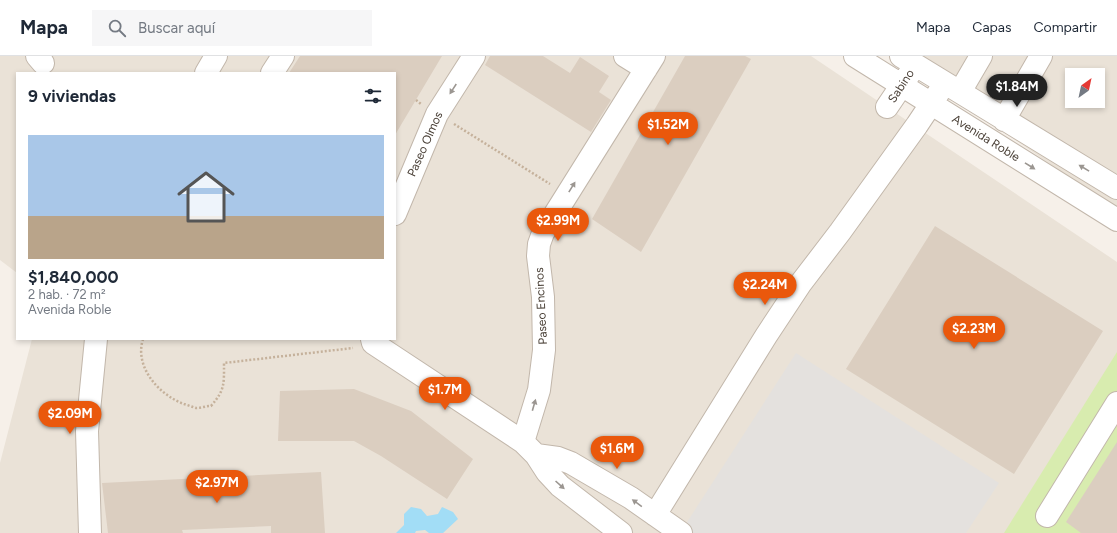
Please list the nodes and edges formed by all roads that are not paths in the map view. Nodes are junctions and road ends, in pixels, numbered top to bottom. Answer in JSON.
{"nodes":[{"id":1,"x":216,"y":56,"type":"edge"},
{"id":2,"x":283,"y":56,"type":"edge"},
{"id":3,"x":474,"y":56,"type":"edge"},
{"id":4,"x":625,"y":56,"type":"edge"},
{"id":5,"x":855,"y":56,"type":"edge"},
{"id":6,"x":981,"y":56,"type":"edge"},
{"id":7,"x":1041,"y":56,"type":"edge"},
{"id":8,"x":906,"y":59,"type":"edge"},
{"id":9,"x":650,"y":63,"type":"edge"},
{"id":10,"x":207,"y":72,"type":"edge"},
{"id":11,"x":273,"y":72,"type":"edge"},
{"id":12,"x":902,"y":86,"type":"junction"},
{"id":13,"x":952,"y":88,"type":"junction"},
{"id":14,"x":931,"y":104,"type":"junction"},
{"id":15,"x":888,"y":107,"type":"dead end"},
{"id":16,"x":1004,"y":120,"type":"junction"},
{"id":17,"x":1117,"y":188,"type":"edge"},
{"id":18,"x":396,"y":212,"type":"edge"},
{"id":19,"x":1117,"y":220,"type":"edge"},
{"id":20,"x":96,"y":340,"type":"edge"},
{"id":21,"x":374,"y":342,"type":"edge"},
{"id":22,"x":1117,"y":403,"type":"edge"},
{"id":23,"x":529,"y":449,"type":"junction"},
{"id":24,"x":655,"y":515,"type":"junction"},
{"id":25,"x":1047,"y":516,"type":"dead end"},
{"id":26,"x":90,"y":533,"type":"edge"},
{"id":27,"x":621,"y":533,"type":"edge"},
{"id":28,"x":681,"y":533,"type":"edge"}],
"edges":[{"from":1,"to":10,"type":"street"},
{"from":2,"to":11,"type":"street"},
{"from":3,"to":18,"type":"street","name":"Paseo Olmos","one_way":true},
{"from":4,"to":9,"type":"street"},
{"from":5,"to":12,"type":"street","name":"Avenida Roble"},
{"from":6,"to":13,"type":"street"},
{"from":7,"to":16,"type":"street"},
{"from":8,"to":12,"type":"street","name":"Sabino"},
{"from":8,"to":13,"type":"street","name":"Avenida Roble"},
{"from":23,"to":9,"type":"street","name":"Paseo Encinos","one_way":true},
{"from":12,"to":14,"type":"street","name":"Avenida Roble"},
{"from":12,"to":15,"type":"street","name":"Sabino"},
{"from":13,"to":14,"type":"street"},
{"from":13,"to":16,"type":"street","name":"Avenida Roble"},
{"from":14,"to":19,"type":"street","name":"Avenida Roble","one_way":true},
{"from":14,"to":24,"type":"street"},
{"from":17,"to":16,"type":"street","name":"Avenida Roble","one_way":true},
{"from":20,"to":26,"type":"street"},
{"from":21,"to":23,"type":"street"},
{"from":22,"to":25,"type":"street"},
{"from":24,"to":23,"type":"street","one_way":true},
{"from":23,"to":27,"type":"street","one_way":true},
{"from":24,"to":28,"type":"street"}]}
